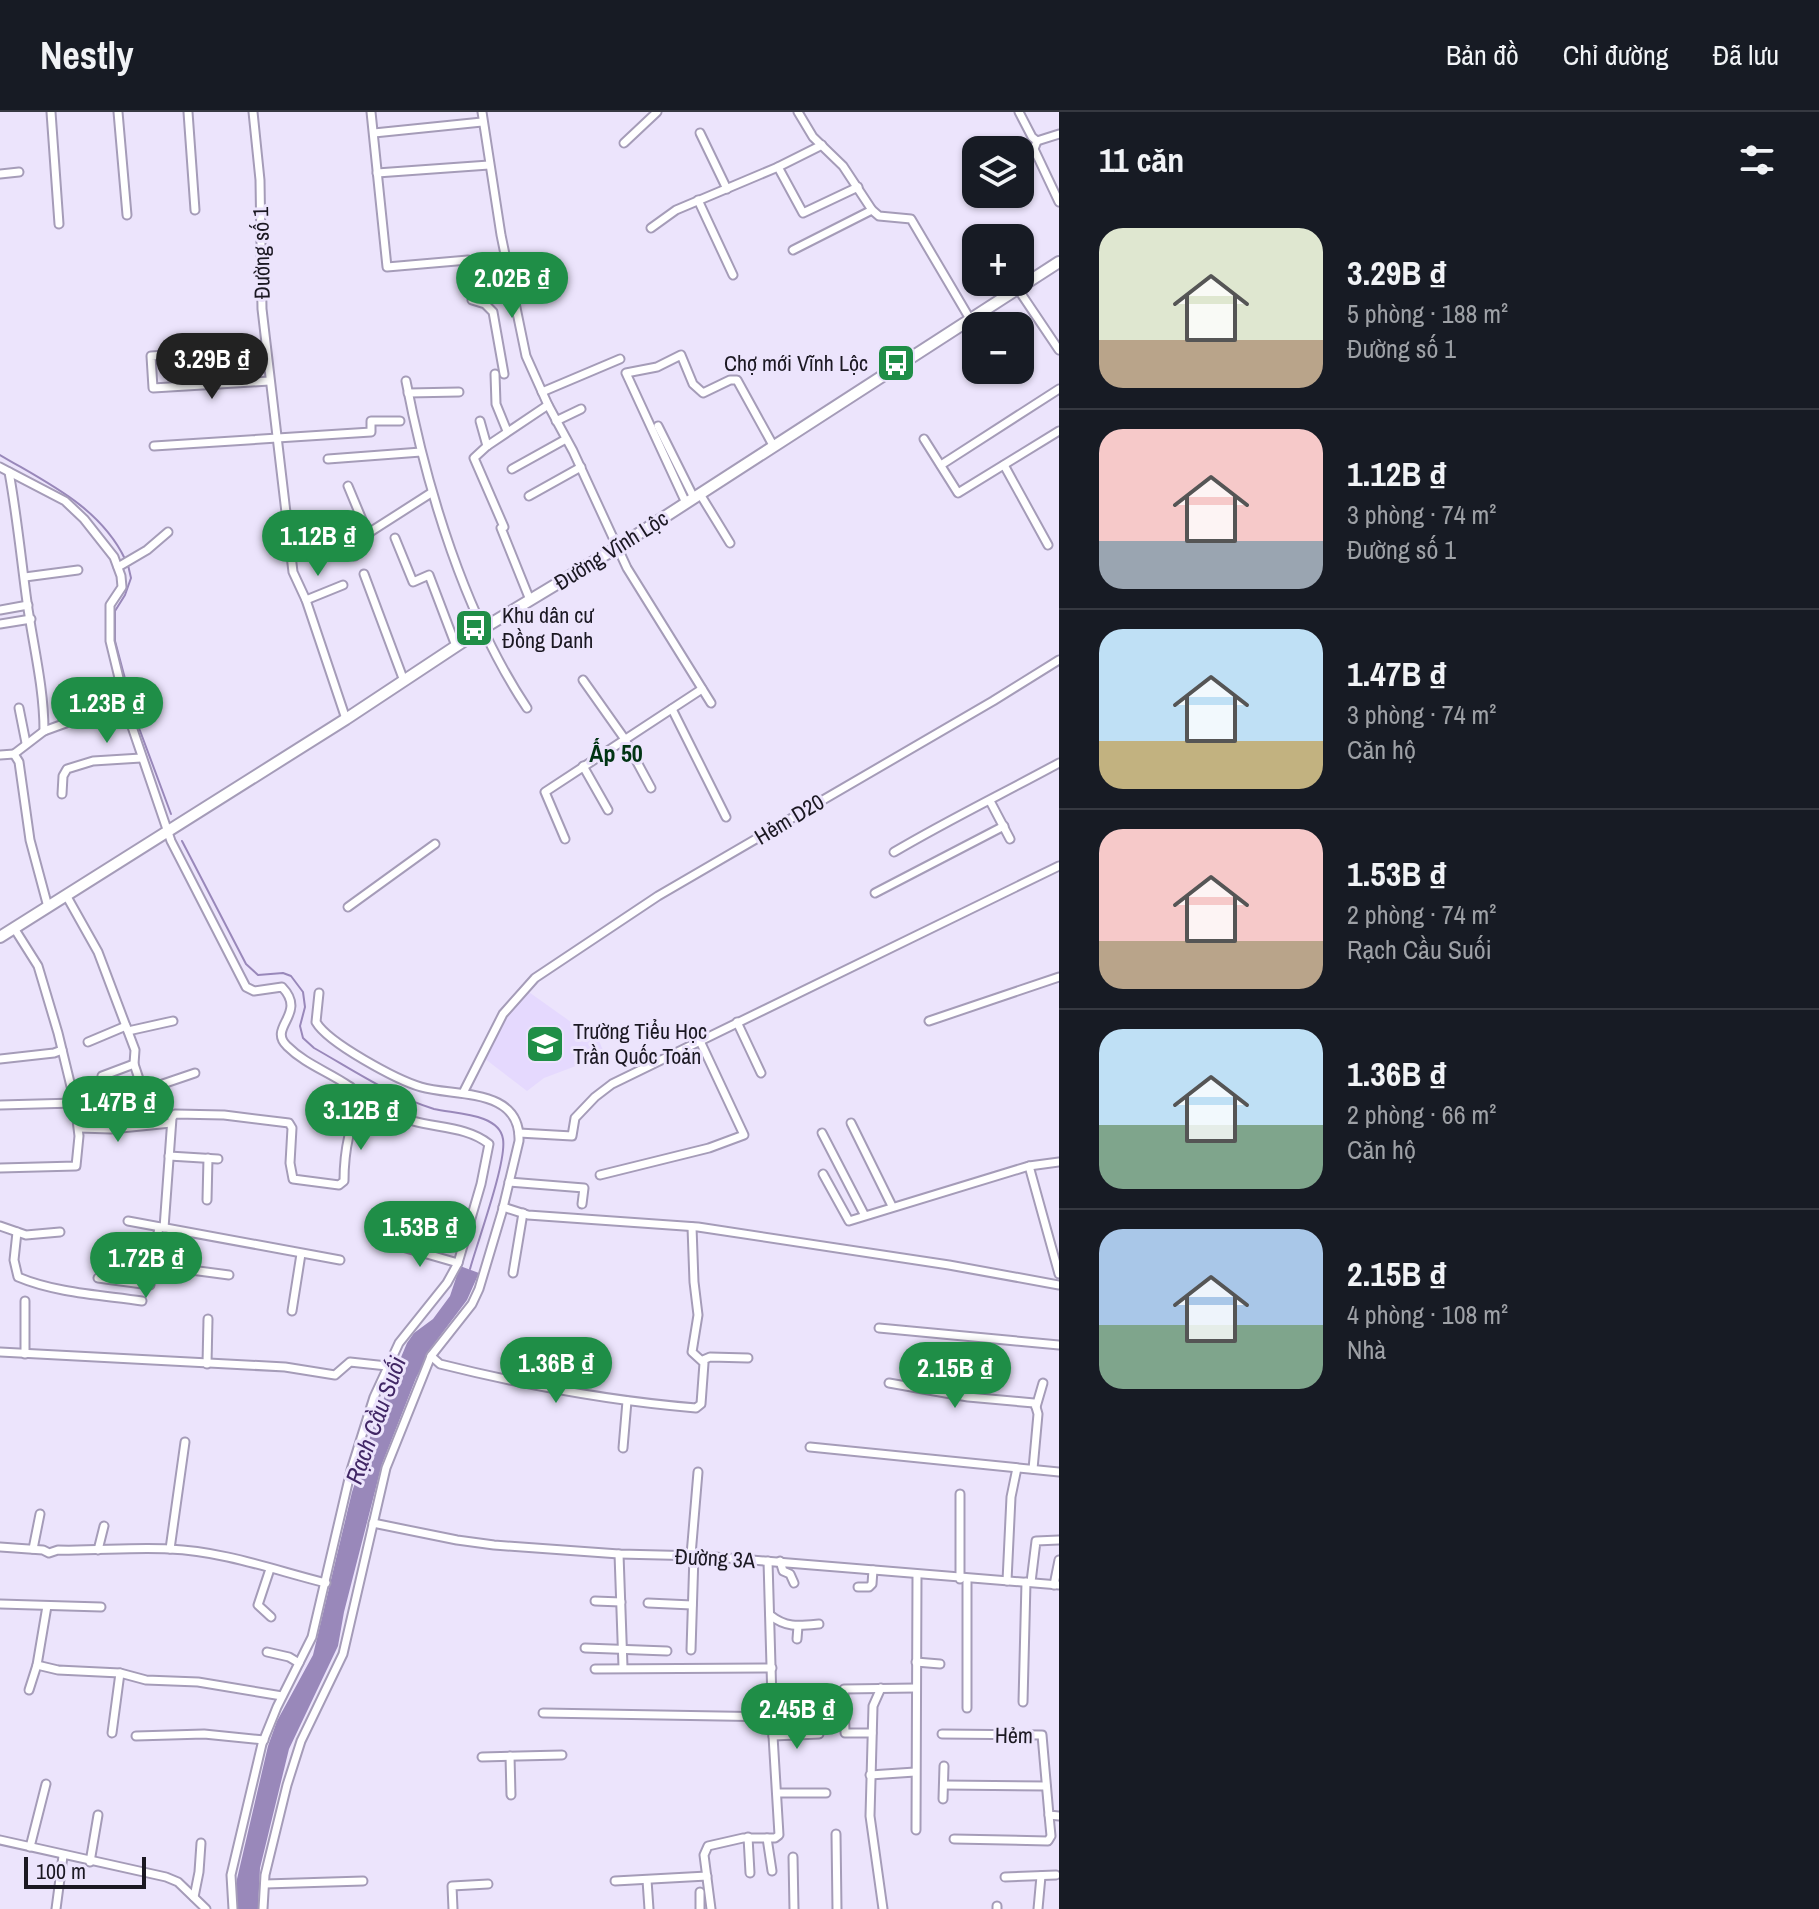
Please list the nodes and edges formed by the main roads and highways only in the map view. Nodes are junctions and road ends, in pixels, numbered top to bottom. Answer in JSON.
{"nodes":[{"id":1,"x":1059,"y":262,"type":"edge"},
{"id":2,"x":0,"y":937,"type":"edge"}],
"edges":[{"from":1,"to":2,"type":"main road","name":"Đường Vĩnh Lộc"}]}
